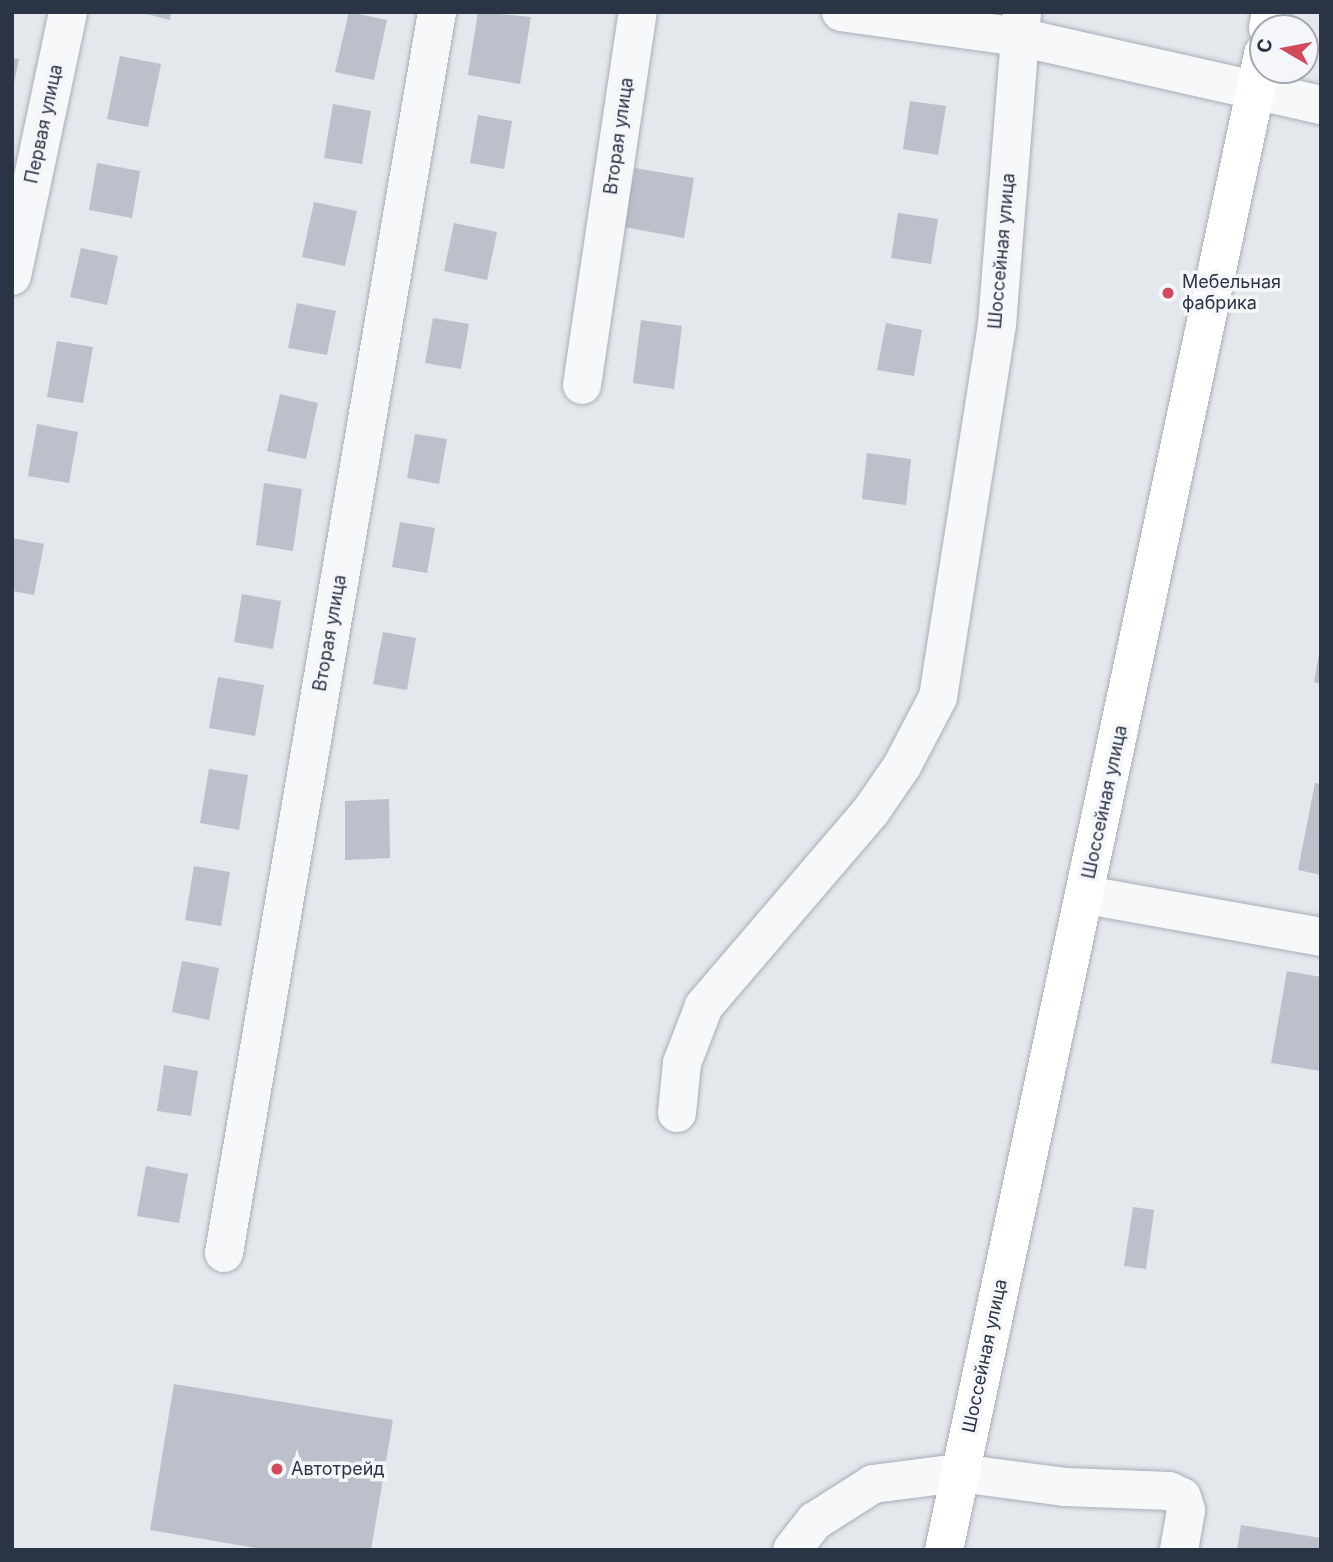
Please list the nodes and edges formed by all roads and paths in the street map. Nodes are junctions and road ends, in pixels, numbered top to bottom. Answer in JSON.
{"nodes":[{"id":1,"x":68,"y":12,"type":"edge"},
{"id":2,"x":437,"y":12,"type":"edge"},
{"id":3,"x":638,"y":12,"type":"edge"},
{"id":4,"x":841,"y":12,"type":"edge"},
{"id":5,"x":1020,"y":25,"type":"edge"},
{"id":6,"x":1249,"y":69,"type":"edge"},
{"id":7,"x":1257,"y":84,"type":"edge"},
{"id":8,"x":1283,"y":84,"type":"edge"},
{"id":9,"x":1321,"y":105,"type":"edge"},
{"id":10,"x":12,"y":276,"type":"edge"},
{"id":11,"x":582,"y":385,"type":"dead end"},
{"id":12,"x":1086,"y":895,"type":"junction"},
{"id":13,"x":1321,"y":937,"type":"edge"},
{"id":14,"x":677,"y":1113,"type":"dead end"},
{"id":15,"x":224,"y":1253,"type":"dead end"},
{"id":16,"x":959,"y":1473,"type":"junction"},
{"id":17,"x":792,"y":1550,"type":"edge"},
{"id":18,"x":944,"y":1550,"type":"edge"},
{"id":19,"x":1179,"y":1550,"type":"edge"}],
"edges":[{"from":1,"to":10,"type":"street","name":"Первая улица"},
{"from":2,"to":15,"type":"street","name":"Вторая улица"},
{"from":3,"to":11,"type":"street","name":"Вторая улица"},
{"from":4,"to":5,"type":"street"},
{"from":5,"to":6,"type":"street"},
{"from":5,"to":14,"type":"street","name":"Шоссейная улица"},
{"from":7,"to":12,"type":"main road","name":"Шоссейная улица"},
{"from":8,"to":9,"type":"street"},
{"from":12,"to":13,"type":"street"},
{"from":12,"to":16,"type":"main road","name":"Шоссейная улица"},
{"from":16,"to":17,"type":"street"},
{"from":16,"to":18,"type":"main road","name":"Шоссейная улица"},
{"from":16,"to":19,"type":"street"}]}
